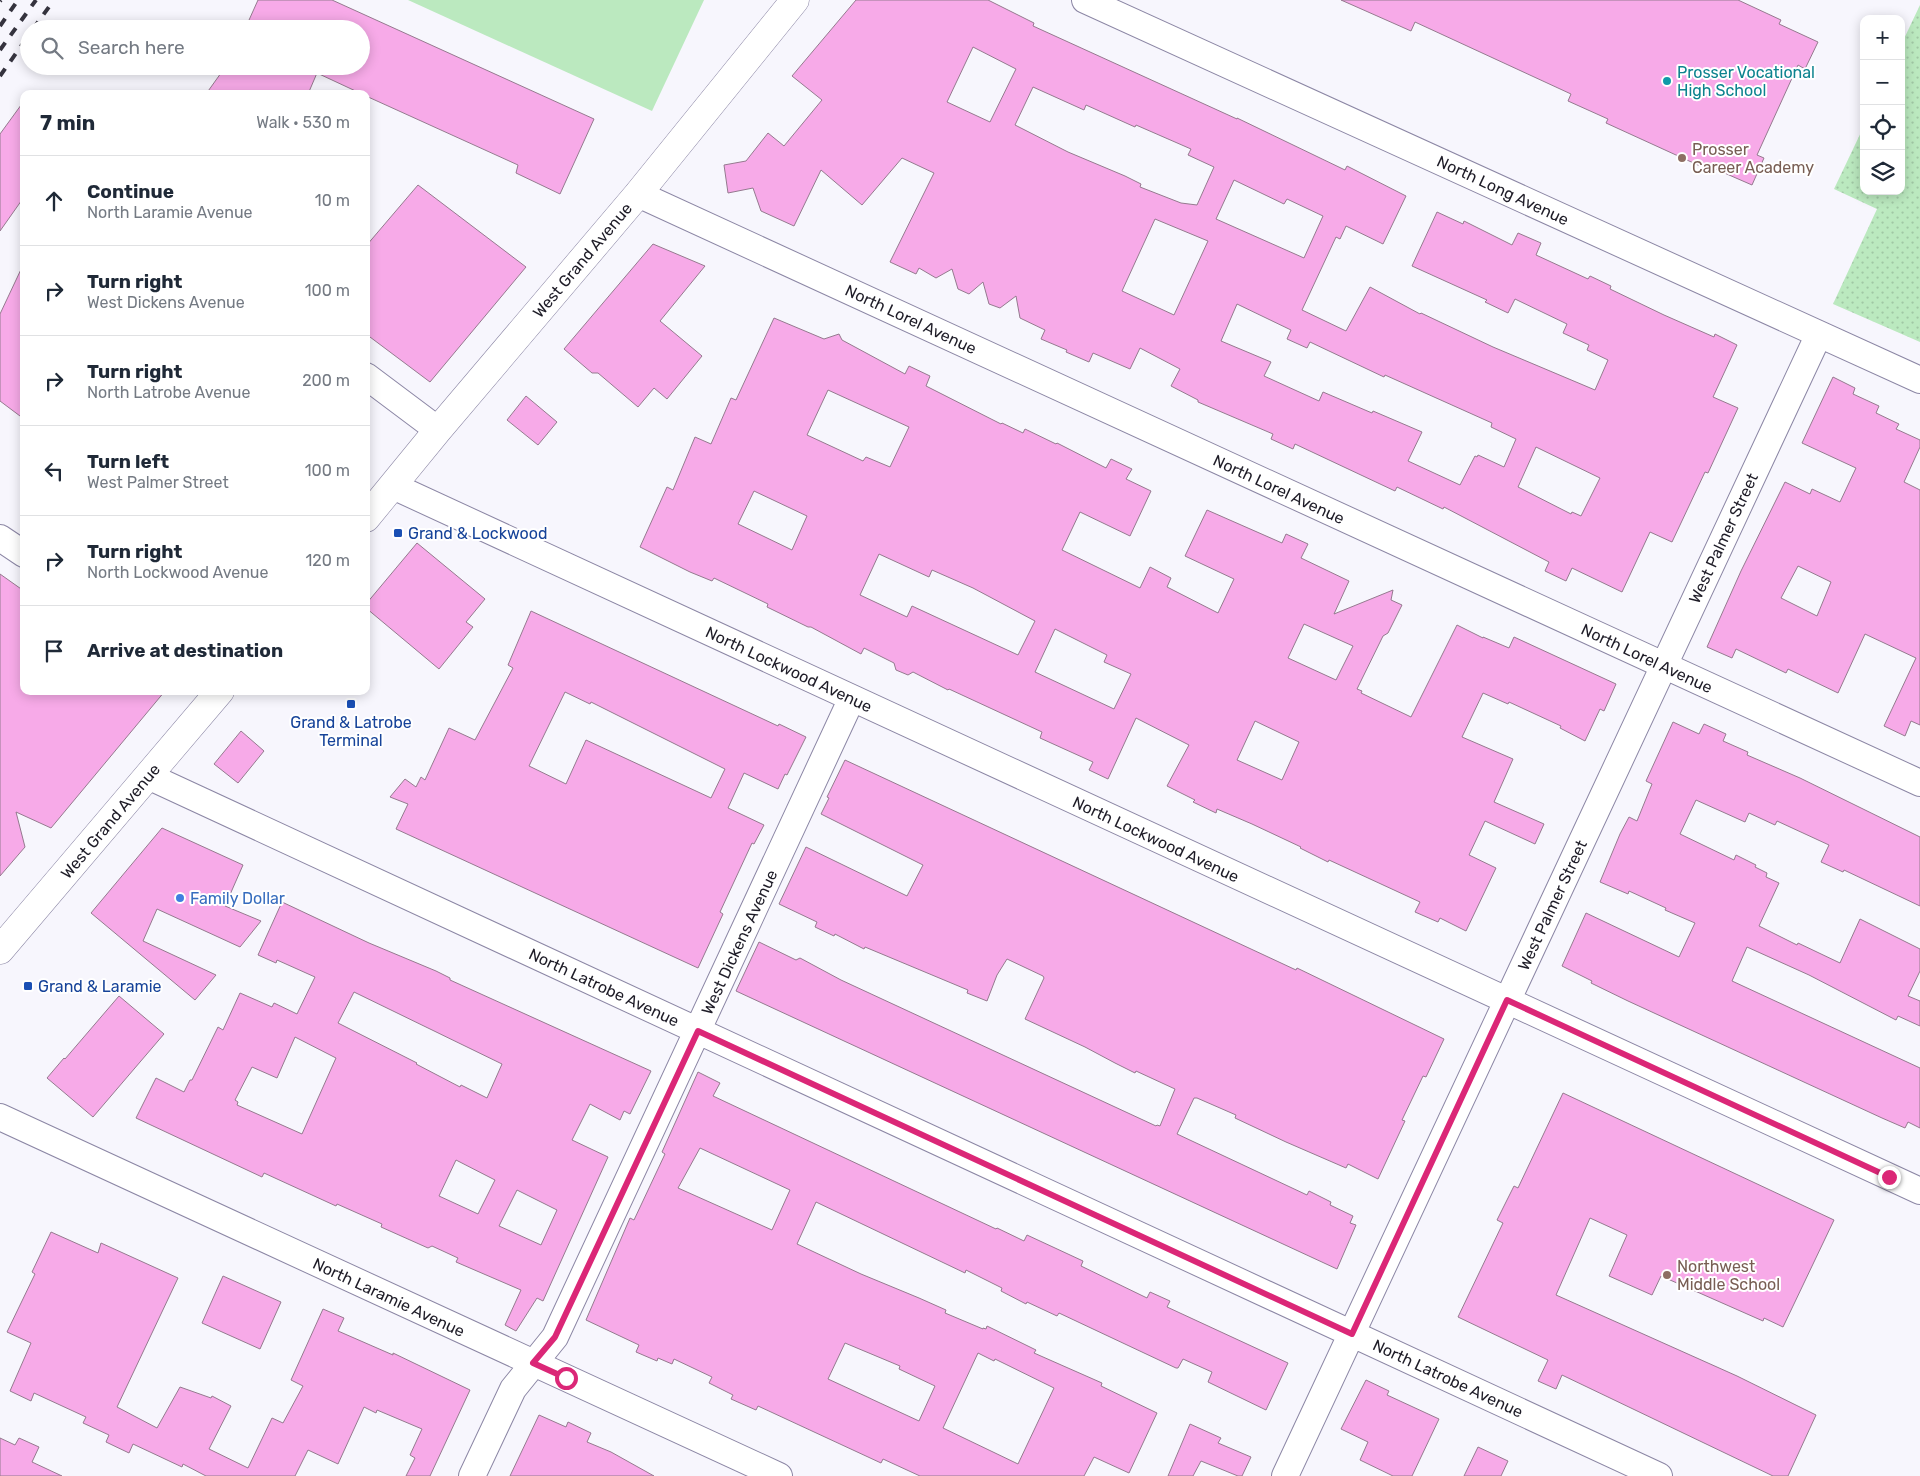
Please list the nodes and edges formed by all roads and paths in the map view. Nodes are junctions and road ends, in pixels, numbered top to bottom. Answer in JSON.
{"nodes":[{"id":1,"x":795,"y":0,"type":"edge"},
{"id":2,"x":1085,"y":0,"type":"edge"},
{"id":3,"x":638,"y":194,"type":"junction"},
{"id":4,"x":1819,"y":334,"type":"junction"},
{"id":5,"x":370,"y":379,"type":"edge"},
{"id":6,"x":1920,"y":380,"type":"edge"},
{"id":7,"x":438,"y":430,"type":"junction"},
{"id":8,"x":393,"y":486,"type":"junction"},
{"id":9,"x":370,"y":513,"type":"edge"},
{"id":10,"x":0,"y":538,"type":"edge"},
{"id":11,"x":20,"y":551,"type":"edge"},
{"id":12,"x":1664,"y":666,"type":"junction"},
{"id":13,"x":215,"y":695,"type":"edge"},
{"id":14,"x":852,"y":698,"type":"junction"},
{"id":15,"x":148,"y":776,"type":"junction"},
{"id":16,"x":1920,"y":783,"type":"edge"},
{"id":17,"x":0,"y":950,"type":"edge"},
{"id":18,"x":1507,"y":1000,"type":"junction"},
{"id":19,"x":698,"y":1031,"type":"junction"},
{"id":20,"x":0,"y":1117,"type":"edge"},
{"id":21,"x":1920,"y":1191,"type":"edge"},
{"id":22,"x":1352,"y":1334,"type":"junction"},
{"id":23,"x":533,"y":1363,"type":"junction"},
{"id":24,"x":472,"y":1476,"type":"edge"},
{"id":25,"x":779,"y":1476,"type":"edge"},
{"id":26,"x":1285,"y":1476,"type":"edge"},
{"id":27,"x":1659,"y":1476,"type":"edge"}],
"edges":[{"from":1,"to":3,"type":"main road","name":"West Grand Avenue"},
{"from":2,"to":4,"type":"street","name":"North Long Avenue"},
{"from":3,"to":7,"type":"main road","name":"West Grand Avenue"},
{"from":3,"to":12,"type":"street","name":"North Lorel Avenue"},
{"from":4,"to":6,"type":"street","name":"North Long Avenue"},
{"from":4,"to":12,"type":"street","name":"West Palmer Street"},
{"from":5,"to":7,"type":"street"},
{"from":7,"to":8,"type":"main road","name":"West Grand Avenue"},
{"from":8,"to":9,"type":"main road","name":"West Grand Avenue"},
{"from":8,"to":14,"type":"street","name":"North Lockwood Avenue"},
{"from":10,"to":11,"type":"street"},
{"from":12,"to":16,"type":"street","name":"North Lorel Avenue"},
{"from":12,"to":18,"type":"street","name":"West Palmer Street"},
{"from":13,"to":15,"type":"main road","name":"West Grand Avenue"},
{"from":14,"to":18,"type":"street","name":"North Lockwood Avenue"},
{"from":14,"to":19,"type":"street","name":"West Dickens Avenue"},
{"from":15,"to":17,"type":"main road","name":"West Grand Avenue"},
{"from":15,"to":19,"type":"street","name":"North Latrobe Avenue"},
{"from":18,"to":21,"type":"street","name":"North Lockwood Avenue"},
{"from":18,"to":22,"type":"street","name":"West Palmer Street"},
{"from":19,"to":22,"type":"street","name":"North Latrobe Avenue"},
{"from":19,"to":23,"type":"street","name":"West Dickens Avenue"},
{"from":20,"to":23,"type":"street","name":"North Laramie Avenue"},
{"from":22,"to":26,"type":"street","name":"West Palmer Street"},
{"from":22,"to":27,"type":"street","name":"North Latrobe Avenue"},
{"from":23,"to":24,"type":"street","name":"West Dickens Avenue"},
{"from":23,"to":25,"type":"street","name":"North Laramie Avenue"}]}
